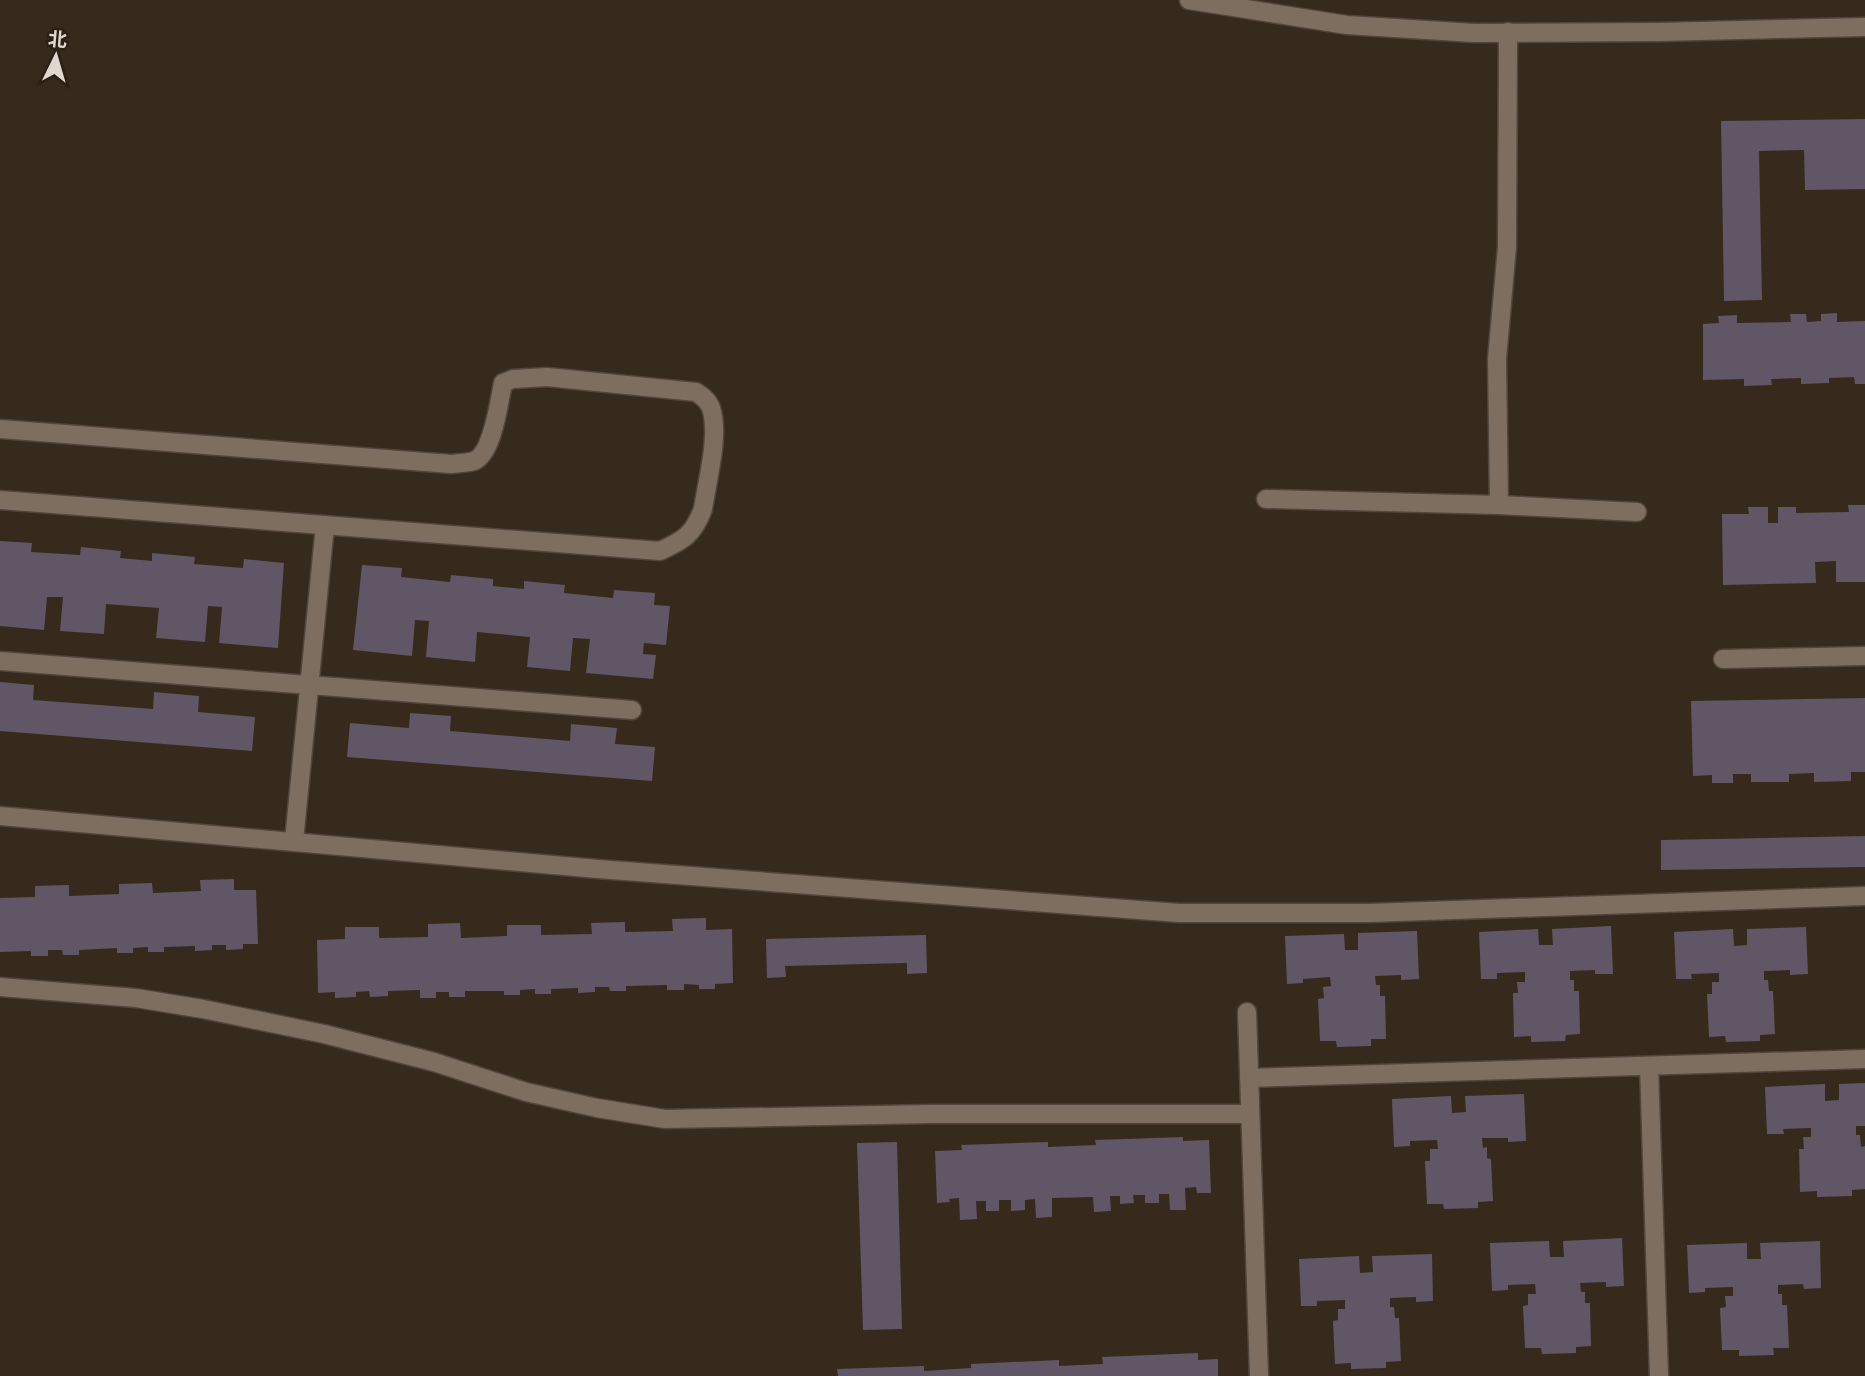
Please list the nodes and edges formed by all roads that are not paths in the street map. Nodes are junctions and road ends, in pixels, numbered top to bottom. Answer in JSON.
{"nodes":[{"id":1,"x":1189,"y":0,"type":"edge"},
{"id":2,"x":1865,"y":27,"type":"edge"},
{"id":3,"x":1508,"y":32,"type":"junction"},
{"id":4,"x":0,"y":429,"type":"edge"},
{"id":5,"x":1266,"y":499,"type":"dead end"},
{"id":6,"x":0,"y":500,"type":"edge"},
{"id":7,"x":1499,"y":505,"type":"junction"},
{"id":8,"x":1637,"y":512,"type":"dead end"},
{"id":9,"x":325,"y":525,"type":"junction"},
{"id":10,"x":1865,"y":656,"type":"edge"},
{"id":11,"x":1723,"y":659,"type":"dead end"},
{"id":12,"x":0,"y":661,"type":"edge"},
{"id":13,"x":309,"y":685,"type":"junction"},
{"id":14,"x":632,"y":710,"type":"dead end"},
{"id":15,"x":0,"y":816,"type":"edge"},
{"id":16,"x":294,"y":841,"type":"junction"},
{"id":17,"x":1865,"y":896,"type":"edge"},
{"id":18,"x":0,"y":987,"type":"edge"},
{"id":19,"x":1247,"y":1012,"type":"dead end"},
{"id":20,"x":1865,"y":1059,"type":"edge"},
{"id":21,"x":1649,"y":1066,"type":"junction"},
{"id":22,"x":1249,"y":1078,"type":"junction"},
{"id":23,"x":1250,"y":1114,"type":"junction"},
{"id":24,"x":1259,"y":1376,"type":"edge"},
{"id":25,"x":1659,"y":1376,"type":"edge"}],
"edges":[{"from":1,"to":3,"type":"street"},
{"from":2,"to":3,"type":"street"},
{"from":3,"to":7,"type":"street"},
{"from":4,"to":9,"type":"street"},
{"from":5,"to":7,"type":"street"},
{"from":6,"to":9,"type":"street"},
{"from":7,"to":8,"type":"street"},
{"from":9,"to":13,"type":"street"},
{"from":10,"to":11,"type":"street"},
{"from":12,"to":13,"type":"street"},
{"from":13,"to":14,"type":"street"},
{"from":13,"to":16,"type":"street"},
{"from":15,"to":16,"type":"street"},
{"from":16,"to":17,"type":"street"},
{"from":18,"to":23,"type":"street"},
{"from":19,"to":22,"type":"street"},
{"from":20,"to":21,"type":"street"},
{"from":21,"to":22,"type":"street"},
{"from":21,"to":25,"type":"street"},
{"from":22,"to":23,"type":"street"},
{"from":23,"to":24,"type":"street"}]}
